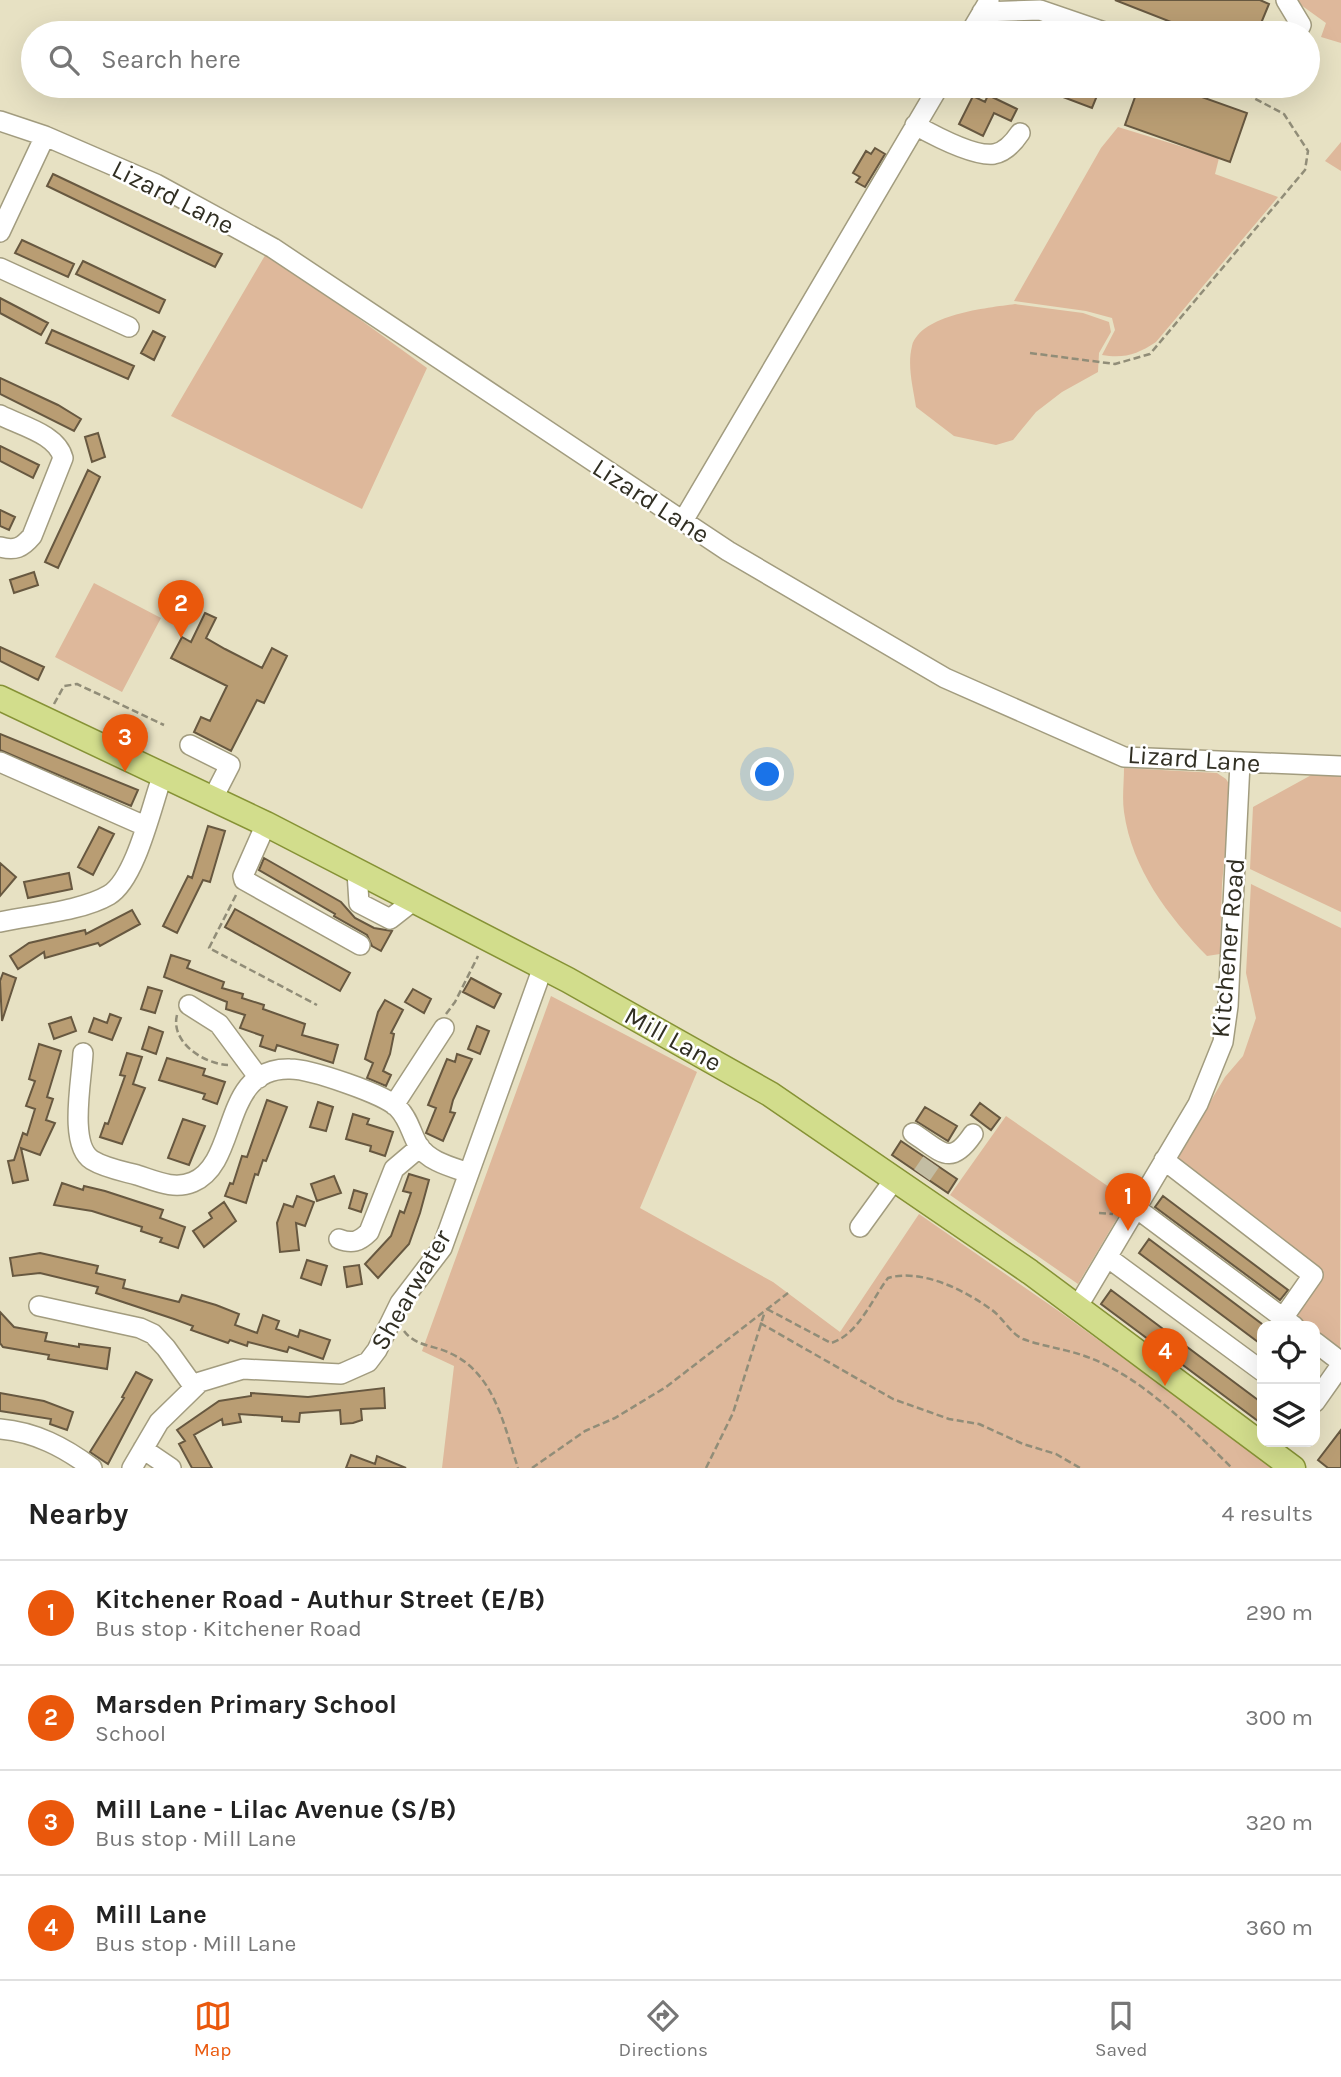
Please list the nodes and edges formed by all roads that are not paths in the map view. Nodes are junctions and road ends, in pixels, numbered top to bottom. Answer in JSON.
{"nodes":[{"id":1,"x":1286,"y":0,"type":"edge"},
{"id":2,"x":986,"y":6,"type":"edge"},
{"id":3,"x":1072,"y":21,"type":"edge"},
{"id":4,"x":1299,"y":21,"type":"edge"},
{"id":5,"x":932,"y":98,"type":"edge"},
{"id":6,"x":0,"y":121,"type":"edge"},
{"id":7,"x":915,"y":125,"type":"junction"},
{"id":8,"x":1020,"y":134,"type":"dead end"},
{"id":9,"x":45,"y":136,"type":"junction"},
{"id":10,"x":0,"y":232,"type":"edge"},
{"id":11,"x":0,"y":268,"type":"edge"},
{"id":12,"x":129,"y":327,"type":"dead end"},
{"id":13,"x":0,"y":415,"type":"edge"},
{"id":14,"x":683,"y":521,"type":"junction"},
{"id":15,"x":0,"y":547,"type":"edge"},
{"id":16,"x":0,"y":698,"type":"edge"},
{"id":17,"x":190,"y":745,"type":"dead end"},
{"id":18,"x":0,"y":762,"type":"edge"},
{"id":19,"x":1240,"y":763,"type":"junction"},
{"id":20,"x":1341,"y":766,"type":"edge"},
{"id":21,"x":163,"y":774,"type":"junction"},
{"id":22,"x":213,"y":798,"type":"junction"},
{"id":23,"x":266,"y":824,"type":"junction"},
{"id":24,"x":145,"y":826,"type":"junction"},
{"id":25,"x":0,"y":922,"type":"edge"},
{"id":26,"x":360,"y":946,"type":"dead end"},
{"id":27,"x":543,"y":967,"type":"junction"},
{"id":28,"x":188,"y":1005,"type":"road end"},
{"id":29,"x":444,"y":1028,"type":"road end"},
{"id":30,"x":83,"y":1053,"type":"dead end"},
{"id":31,"x":254,"y":1071,"type":"junction"},
{"id":32,"x":394,"y":1105,"type":"junction"},
{"id":33,"x":912,"y":1133,"type":"dead end"},
{"id":34,"x":973,"y":1134,"type":"dead end"},
{"id":35,"x":420,"y":1147,"type":"junction"},
{"id":36,"x":1164,"y":1160,"type":"junction"},
{"id":37,"x":919,"y":1172,"type":"junction"},
{"id":38,"x":469,"y":1173,"type":"junction"},
{"id":39,"x":1136,"y":1208,"type":"junction"},
{"id":40,"x":860,"y":1227,"type":"dead end"},
{"id":41,"x":338,"y":1239,"type":"dead end"},
{"id":42,"x":1107,"y":1256,"type":"junction"},
{"id":43,"x":39,"y":1306,"type":"dead end"},
{"id":44,"x":1078,"y":1307,"type":"junction"},
{"id":45,"x":1288,"y":1321,"type":"edge"},
{"id":46,"x":1290,"y":1321,"type":"edge"},
{"id":47,"x":1320,"y":1346,"type":"edge"},
{"id":48,"x":1341,"y":1364,"type":"edge"},
{"id":49,"x":1257,"y":1367,"type":"edge"},
{"id":50,"x":194,"y":1387,"type":"junction"},
{"id":51,"x":1320,"y":1395,"type":"edge"},
{"id":52,"x":0,"y":1429,"type":"edge"},
{"id":53,"x":143,"y":1449,"type":"junction"},
{"id":54,"x":1285,"y":1455,"type":"edge"},
{"id":55,"x":92,"y":1468,"type":"edge"},
{"id":56,"x":132,"y":1468,"type":"edge"},
{"id":57,"x":171,"y":1468,"type":"edge"}],
"edges":[{"from":1,"to":4,"type":"street"},
{"from":2,"to":3,"type":"street"},
{"from":5,"to":7,"type":"street"},
{"from":6,"to":9,"type":"street","name":"Lizard Lane"},
{"from":7,"to":8,"type":"street"},
{"from":7,"to":14,"type":"street"},
{"from":9,"to":10,"type":"street"},
{"from":9,"to":14,"type":"street","name":"Lizard Lane"},
{"from":11,"to":12,"type":"street"},
{"from":13,"to":15,"type":"street"},
{"from":14,"to":19,"type":"street","name":"Lizard Lane"},
{"from":16,"to":21,"type":"main road","name":"Mill Lane"},
{"from":17,"to":22,"type":"street"},
{"from":18,"to":24,"type":"street"},
{"from":19,"to":20,"type":"street","name":"Lizard Lane"},
{"from":19,"to":36,"type":"street","name":"Kitchener Road"},
{"from":21,"to":22,"type":"main road","name":"Mill Lane"},
{"from":21,"to":24,"type":"street"},
{"from":22,"to":23,"type":"main road","name":"Mill Lane"},
{"from":23,"to":26,"type":"street"},
{"from":23,"to":27,"type":"main road","name":"Mill Lane"},
{"from":24,"to":25,"type":"street"},
{"from":27,"to":37,"type":"main road","name":"Mill Lane"},
{"from":27,"to":38,"type":"street","name":"Shearwater"},
{"from":28,"to":31,"type":"street"},
{"from":29,"to":32,"type":"street"},
{"from":30,"to":31,"type":"street"},
{"from":31,"to":32,"type":"street"},
{"from":32,"to":35,"type":"street"},
{"from":33,"to":37,"type":"street"},
{"from":34,"to":37,"type":"street"},
{"from":35,"to":38,"type":"street"},
{"from":35,"to":41,"type":"street"},
{"from":36,"to":39,"type":"street","name":"Kitchener Road"},
{"from":36,"to":46,"type":"street"},
{"from":37,"to":40,"type":"street"},
{"from":37,"to":44,"type":"main road","name":"Mill Lane"},
{"from":38,"to":50,"type":"street","name":"Shearwater"},
{"from":39,"to":42,"type":"street","name":"Kitchener Road"},
{"from":39,"to":45,"type":"street"},
{"from":42,"to":44,"type":"street","name":"Kitchener Road"},
{"from":42,"to":49,"type":"street"},
{"from":43,"to":50,"type":"street"},
{"from":44,"to":54,"type":"main road","name":"Mill Lane"},
{"from":47,"to":48,"type":"street"},
{"from":48,"to":51,"type":"street"},
{"from":50,"to":53,"type":"street","name":"Shearwater"},
{"from":52,"to":55,"type":"street"},
{"from":53,"to":56,"type":"street","name":"Shearwater"},
{"from":53,"to":57,"type":"street"}]}
